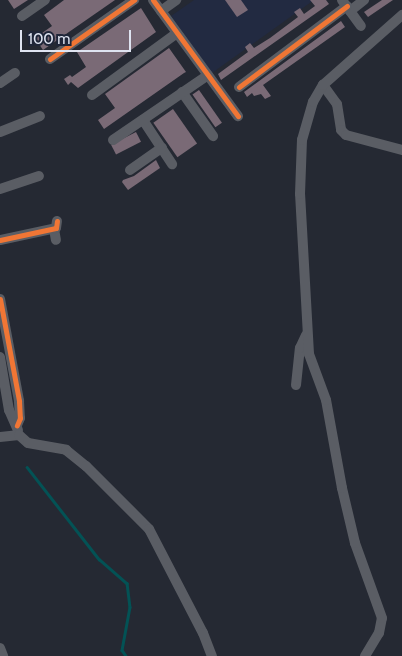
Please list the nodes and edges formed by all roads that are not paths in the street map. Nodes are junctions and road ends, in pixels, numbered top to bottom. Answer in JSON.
{"nodes":[{"id":1,"x":45,"y":0,"type":"edge"},
{"id":2,"x":134,"y":0,"type":"edge"},
{"id":3,"x":153,"y":0,"type":"edge"},
{"id":4,"x":176,"y":0,"type":"edge"},
{"id":5,"x":364,"y":0,"type":"edge"},
{"id":6,"x":346,"y":6,"type":"edge"},
{"id":7,"x":160,"y":11,"type":"junction"},
{"id":8,"x":402,"y":15,"type":"edge"},
{"id":9,"x":22,"y":16,"type":"dead end"},
{"id":10,"x":360,"y":26,"type":"dead end"},
{"id":11,"x":176,"y":33,"type":"junction"},
{"id":12,"x":50,"y":58,"type":"dead end"},
{"id":13,"x":15,"y":73,"type":"dead end"},
{"id":14,"x":208,"y":76,"type":"junction"},
{"id":15,"x":0,"y":83,"type":"edge"},
{"id":16,"x":323,"y":85,"type":"junction"},
{"id":17,"x":239,"y":87,"type":"dead end"},
{"id":18,"x":182,"y":92,"type":"junction"},
{"id":19,"x":92,"y":95,"type":"dead end"},
{"id":20,"x":40,"y":116,"type":"dead end"},
{"id":21,"x":238,"y":116,"type":"dead end"},
{"id":22,"x":143,"y":120,"type":"junction"},
{"id":23,"x":0,"y":132,"type":"edge"},
{"id":24,"x":212,"y":136,"type":"dead end"},
{"id":25,"x":113,"y":140,"type":"dead end"},
{"id":26,"x":162,"y":148,"type":"junction"},
{"id":27,"x":402,"y":150,"type":"edge"},
{"id":28,"x":172,"y":164,"type":"dead end"},
{"id":29,"x":130,"y":170,"type":"dead end"},
{"id":30,"x":38,"y":176,"type":"dead end"},
{"id":31,"x":0,"y":188,"type":"edge"},
{"id":32,"x":0,"y":240,"type":"edge"},
{"id":33,"x":56,"y":240,"type":"dead end"},
{"id":34,"x":0,"y":301,"type":"edge"},
{"id":35,"x":2,"y":316,"type":"edge"},
{"id":36,"x":307,"y":331,"type":"junction"},
{"id":37,"x":0,"y":357,"type":"edge"},
{"id":38,"x":296,"y":385,"type":"dead end"},
{"id":39,"x":3,"y":390,"type":"edge"},
{"id":40,"x":18,"y":430,"type":"junction"},
{"id":41,"x":0,"y":437,"type":"edge"},
{"id":42,"x":0,"y":648,"type":"edge"},
{"id":43,"x":3,"y":656,"type":"edge"},
{"id":44,"x":212,"y":656,"type":"edge"},
{"id":45,"x":365,"y":656,"type":"edge"}],
"edges":[{"from":1,"to":9,"type":"street"},
{"from":2,"to":12,"type":"street"},
{"from":3,"to":7,"type":"street"},
{"from":4,"to":7,"type":"street"},
{"from":5,"to":6,"type":"street"},
{"from":6,"to":10,"type":"street"},
{"from":6,"to":17,"type":"street"},
{"from":7,"to":11,"type":"street"},
{"from":8,"to":16,"type":"street"},
{"from":11,"to":14,"type":"street"},
{"from":11,"to":19,"type":"street"},
{"from":13,"to":15,"type":"street"},
{"from":14,"to":18,"type":"street"},
{"from":14,"to":21,"type":"street"},
{"from":16,"to":27,"type":"street"},
{"from":16,"to":36,"type":"street"},
{"from":18,"to":22,"type":"street"},
{"from":18,"to":24,"type":"street"},
{"from":20,"to":23,"type":"street"},
{"from":22,"to":25,"type":"street"},
{"from":22,"to":26,"type":"street"},
{"from":26,"to":28,"type":"street"},
{"from":26,"to":29,"type":"street"},
{"from":30,"to":31,"type":"street"},
{"from":32,"to":33,"type":"street"},
{"from":34,"to":35,"type":"street"},
{"from":35,"to":40,"type":"street"},
{"from":36,"to":38,"type":"street"},
{"from":36,"to":45,"type":"street"},
{"from":37,"to":39,"type":"street"},
{"from":39,"to":40,"type":"street"},
{"from":40,"to":41,"type":"street"},
{"from":40,"to":44,"type":"street"},
{"from":42,"to":43,"type":"street"}]}
